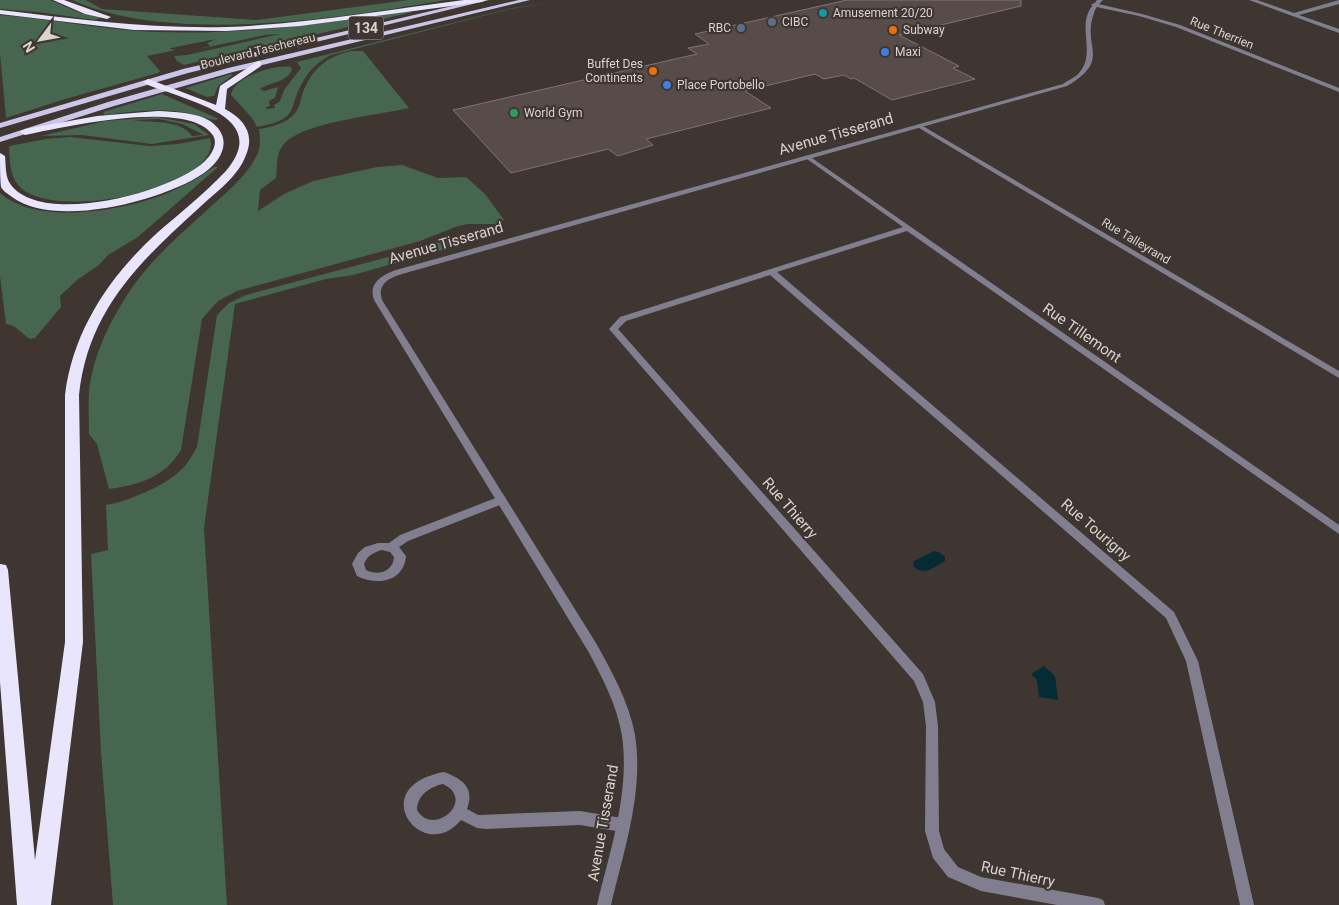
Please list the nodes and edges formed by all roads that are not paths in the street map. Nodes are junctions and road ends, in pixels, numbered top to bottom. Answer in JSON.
{"nodes":[{"id":1,"x":57,"y":0,"type":"edge"},
{"id":2,"x":484,"y":0,"type":"edge"},
{"id":3,"x":527,"y":0,"type":"edge"},
{"id":4,"x":1100,"y":0,"type":"edge"},
{"id":5,"x":1252,"y":0,"type":"edge"},
{"id":6,"x":1339,"y":2,"type":"edge"},
{"id":7,"x":1094,"y":5,"type":"junction"},
{"id":8,"x":0,"y":12,"type":"edge"},
{"id":9,"x":1293,"y":15,"type":"junction"},
{"id":10,"x":216,"y":29,"type":"junction"},
{"id":11,"x":1339,"y":31,"type":"edge"},
{"id":12,"x":258,"y":64,"type":"junction"},
{"id":13,"x":148,"y":82,"type":"junction"},
{"id":14,"x":164,"y":88,"type":"junction"},
{"id":15,"x":1339,"y":90,"type":"edge"},
{"id":16,"x":220,"y":111,"type":"junction"},
{"id":17,"x":0,"y":126,"type":"edge"},
{"id":18,"x":921,"y":127,"type":"junction"},
{"id":19,"x":25,"y":132,"type":"junction"},
{"id":20,"x":0,"y":140,"type":"edge"},
{"id":21,"x":0,"y":156,"type":"edge"},
{"id":22,"x":809,"y":158,"type":"junction"},
{"id":23,"x":908,"y":228,"type":"junction"},
{"id":24,"x":772,"y":272,"type":"junction"},
{"id":25,"x":1339,"y":376,"type":"edge"},
{"id":26,"x":501,"y":500,"type":"junction"},
{"id":27,"x":1339,"y":530,"type":"edge"},
{"id":28,"x":391,"y":547,"type":"dead end"},
{"id":29,"x":0,"y":570,"type":"edge"},
{"id":30,"x":459,"y":812,"type":"dead end"},
{"id":31,"x":622,"y":825,"type":"junction"},
{"id":32,"x":28,"y":905,"type":"edge"},
{"id":33,"x":40,"y":905,"type":"edge"},
{"id":34,"x":604,"y":905,"type":"edge"},
{"id":35,"x":1098,"y":905,"type":"edge"},
{"id":36,"x":1247,"y":905,"type":"edge"}],
"edges":[{"from":1,"to":10,"type":"highway"},
{"from":2,"to":10,"type":"highway"},
{"from":2,"to":13,"type":"main road","name":"Boulevard Taschereau","number":"134"},
{"from":3,"to":12,"type":"main road","name":"Boulevard Taschereau","number":"134"},
{"from":4,"to":7,"type":"street"},
{"from":5,"to":9,"type":"street"},
{"from":6,"to":9,"type":"street"},
{"from":7,"to":15,"type":"street","name":"Rue Therrien"},
{"from":7,"to":18,"type":"street","name":"Avenue Tisserand"},
{"from":8,"to":10,"type":"highway"},
{"from":9,"to":11,"type":"street"},
{"from":12,"to":14,"type":"main road","name":"Boulevard Taschereau","number":"134"},
{"from":12,"to":16,"type":"highway"},
{"from":13,"to":14,"type":"highway"},
{"from":13,"to":17,"type":"main road","name":"Boulevard Taschereau","number":"134"},
{"from":14,"to":16,"type":"highway"},
{"from":14,"to":19,"type":"main road","name":"Boulevard Taschereau","number":"134"},
{"from":16,"to":33,"type":"highway"},
{"from":18,"to":22,"type":"street","name":"Avenue Tisserand"},
{"from":18,"to":25,"type":"street","name":"Rue Talleyrand"},
{"from":19,"to":20,"type":"main road","name":"Boulevard Taschereau","number":"134"},
{"from":19,"to":21,"type":"highway"},
{"from":22,"to":23,"type":"street","name":"Rue Tillemont"},
{"from":22,"to":26,"type":"street","name":"Avenue Tisserand"},
{"from":23,"to":24,"type":"street","name":"Rue Thierry"},
{"from":23,"to":27,"type":"street","name":"Rue Tillemont"},
{"from":24,"to":35,"type":"street","name":"Rue Thierry"},
{"from":24,"to":36,"type":"street","name":"Rue Tourigny"},
{"from":26,"to":28,"type":"street"},
{"from":26,"to":31,"type":"street","name":"Avenue Tisserand"},
{"from":29,"to":32,"type":"highway"},
{"from":30,"to":31,"type":"street"},
{"from":31,"to":34,"type":"street","name":"Avenue Tisserand"}]}
